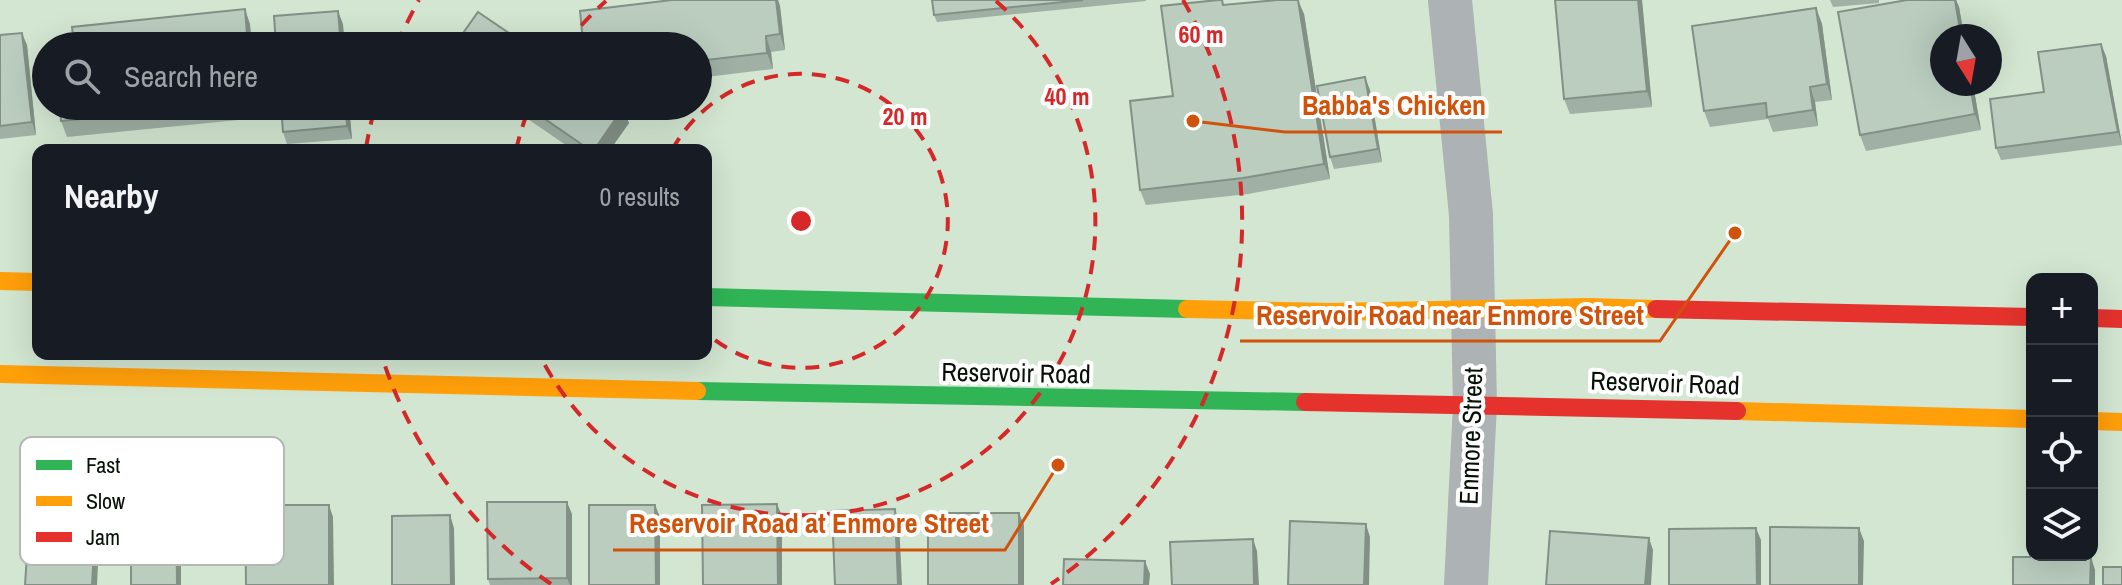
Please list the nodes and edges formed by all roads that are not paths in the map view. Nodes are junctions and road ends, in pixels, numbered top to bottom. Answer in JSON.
{"nodes":[{"id":1,"x":1450,"y":0,"type":"edge"},
{"id":2,"x":0,"y":281,"type":"edge"},
{"id":3,"x":32,"y":282,"type":"edge"},
{"id":4,"x":712,"y":297,"type":"edge"},
{"id":5,"x":1472,"y":309,"type":"junction"},
{"id":6,"x":2026,"y":317,"type":"edge"},
{"id":7,"x":2098,"y":318,"type":"edge"},
{"id":8,"x":2122,"y":319,"type":"edge"},
{"id":9,"x":0,"y":374,"type":"edge"},
{"id":10,"x":1475,"y":404,"type":"junction"},
{"id":11,"x":2026,"y":419,"type":"edge"},
{"id":12,"x":2098,"y":421,"type":"edge"},
{"id":13,"x":2122,"y":422,"type":"edge"},
{"id":14,"x":1466,"y":585,"type":"edge"}],
"edges":[{"from":1,"to":5,"type":"street","name":"Enmore Street"},
{"from":2,"to":3,"type":"main road"},
{"from":4,"to":5,"type":"main road"},
{"from":5,"to":6,"type":"main road"},
{"from":5,"to":10,"type":"street","name":"Enmore Street"},
{"from":7,"to":8,"type":"main road"},
{"from":9,"to":10,"type":"main road","name":"Reservoir Road"},
{"from":10,"to":11,"type":"main road","name":"Reservoir Road"},
{"from":10,"to":14,"type":"street","name":"Enmore Street"},
{"from":12,"to":13,"type":"main road"}]}
